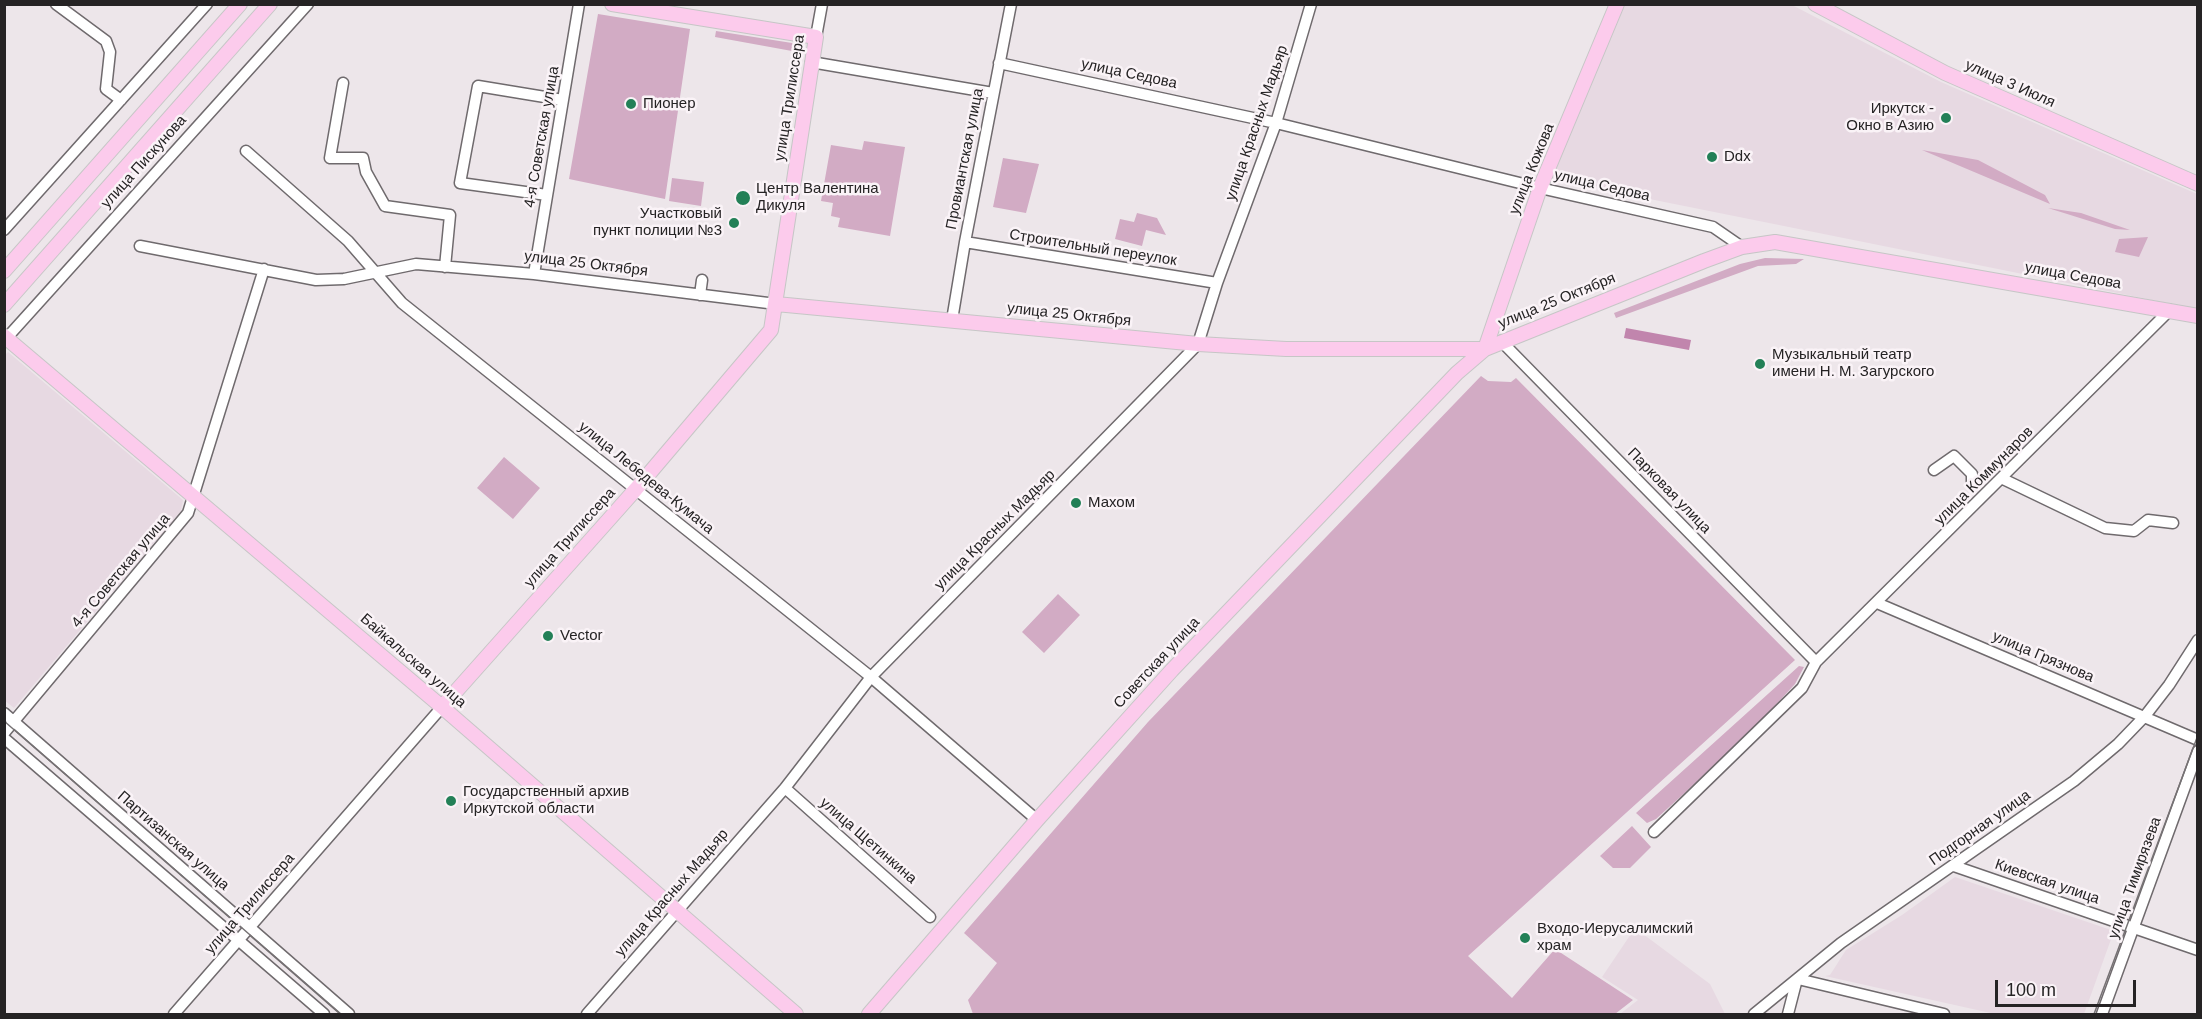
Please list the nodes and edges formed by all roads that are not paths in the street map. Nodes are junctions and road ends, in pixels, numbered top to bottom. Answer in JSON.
{"nodes":[{"id":1,"x":56,"y":4,"type":"edge"},
{"id":2,"x":207,"y":4,"type":"edge"},
{"id":3,"x":240,"y":4,"type":"edge"},
{"id":4,"x":270,"y":4,"type":"edge"},
{"id":5,"x":308,"y":4,"type":"edge"},
{"id":6,"x":579,"y":4,"type":"edge"},
{"id":7,"x":612,"y":4,"type":"edge"},
{"id":8,"x":822,"y":4,"type":"edge"},
{"id":9,"x":1011,"y":4,"type":"edge"},
{"id":10,"x":1311,"y":4,"type":"edge"},
{"id":11,"x":1617,"y":4,"type":"edge"},
{"id":12,"x":1815,"y":4,"type":"edge"},
{"id":13,"x":816,"y":37,"type":"junction"},
{"id":14,"x":812,"y":62,"type":"junction"},
{"id":15,"x":999,"y":63,"type":"junction"},
{"id":16,"x":343,"y":83,"type":"dead end"},
{"id":17,"x":993,"y":93,"type":"junction"},
{"id":18,"x":121,"y":100,"type":"junction"},
{"id":19,"x":563,"y":100,"type":"junction"},
{"id":20,"x":1276,"y":123,"type":"junction"},
{"id":21,"x":246,"y":151,"type":"dead end"},
{"id":22,"x":2198,"y":184,"type":"edge"},
{"id":23,"x":1540,"y":188,"type":"junction"},
{"id":24,"x":547,"y":195,"type":"junction"},
{"id":25,"x":4,"y":230,"type":"edge"},
{"id":26,"x":965,"y":242,"type":"junction"},
{"id":27,"x":140,"y":246,"type":"dead end"},
{"id":28,"x":1742,"y":247,"type":"junction"},
{"id":29,"x":444,"y":267,"type":"junction"},
{"id":30,"x":264,"y":269,"type":"junction"},
{"id":31,"x":4,"y":271,"type":"edge"},
{"id":32,"x":376,"y":271,"type":"junction"},
{"id":33,"x":534,"y":274,"type":"junction"},
{"id":34,"x":702,"y":280,"type":"dead end"},
{"id":35,"x":1217,"y":283,"type":"junction"},
{"id":36,"x":700,"y":295,"type":"junction"},
{"id":37,"x":776,"y":304,"type":"junction"},
{"id":38,"x":4,"y":305,"type":"edge"},
{"id":39,"x":2170,"y":310,"type":"junction"},
{"id":40,"x":2198,"y":316,"type":"edge"},
{"id":41,"x":952,"y":320,"type":"junction"},
{"id":42,"x":5,"y":338,"type":"edge"},
{"id":43,"x":1501,"y":341,"type":"junction"},
{"id":44,"x":1198,"y":344,"type":"junction"},
{"id":45,"x":1485,"y":349,"type":"junction"},
{"id":46,"x":1934,"y":470,"type":"dead end"},
{"id":47,"x":2003,"y":479,"type":"junction"},
{"id":48,"x":1972,"y":483,"type":"dead end"},
{"id":49,"x":636,"y":489,"type":"junction"},
{"id":50,"x":194,"y":496,"type":"junction"},
{"id":51,"x":2173,"y":523,"type":"dead end"},
{"id":52,"x":1877,"y":603,"type":"junction"},
{"id":53,"x":2198,"y":640,"type":"edge"},
{"id":54,"x":1816,"y":662,"type":"junction"},
{"id":55,"x":871,"y":677,"type":"junction"},
{"id":56,"x":442,"y":707,"type":"junction"},
{"id":57,"x":4,"y":713,"type":"edge"},
{"id":58,"x":2145,"y":716,"type":"junction"},
{"id":59,"x":15,"y":722,"type":"junction"},
{"id":60,"x":4,"y":733,"type":"edge"},
{"id":61,"x":4,"y":738,"type":"edge"},
{"id":62,"x":2198,"y":740,"type":"edge"},
{"id":63,"x":2198,"y":751,"type":"edge"},
{"id":64,"x":785,"y":788,"type":"junction"},
{"id":65,"x":1037,"y":820,"type":"junction"},
{"id":66,"x":1654,"y":832,"type":"dead end"},
{"id":67,"x":1954,"y":866,"type":"junction"},
{"id":68,"x":675,"y":911,"type":"junction"},
{"id":69,"x":930,"y":917,"type":"dead end"},
{"id":70,"x":2133,"y":928,"type":"junction"},
{"id":71,"x":251,"y":929,"type":"junction"},
{"id":72,"x":240,"y":941,"type":"junction"},
{"id":73,"x":2198,"y":950,"type":"edge"},
{"id":74,"x":1798,"y":979,"type":"junction"},
{"id":75,"x":174,"y":1014,"type":"edge"},
{"id":76,"x":324,"y":1014,"type":"edge"},
{"id":77,"x":349,"y":1014,"type":"edge"},
{"id":78,"x":587,"y":1014,"type":"edge"},
{"id":79,"x":796,"y":1014,"type":"edge"},
{"id":80,"x":868,"y":1014,"type":"edge"},
{"id":81,"x":1754,"y":1014,"type":"edge"},
{"id":82,"x":1788,"y":1014,"type":"edge"},
{"id":83,"x":1944,"y":1014,"type":"edge"},
{"id":84,"x":2102,"y":1014,"type":"edge"}],
"edges":[{"from":1,"to":18,"type":"street"},
{"from":2,"to":18,"type":"street"},
{"from":3,"to":31,"type":"main road"},
{"from":4,"to":38,"type":"main road","name":"улица Пискунова"},
{"from":5,"to":42,"type":"street","name":"улица Пискунова"},
{"from":6,"to":19,"type":"street","name":"4-я Советская улица"},
{"from":7,"to":13,"type":"main road"},
{"from":8,"to":13,"type":"street","name":"улица Трилиссера"},
{"from":9,"to":15,"type":"street","name":"Провиантская улица"},
{"from":10,"to":20,"type":"street","name":"улица Красных Мадьяр"},
{"from":11,"to":23,"type":"main road","name":"улица Кожова"},
{"from":12,"to":22,"type":"main road","name":"улица 3 Июля"},
{"from":13,"to":14,"type":"main road","name":"улица Трилиссера"},
{"from":14,"to":17,"type":"street"},
{"from":14,"to":37,"type":"main road","name":"улица Трилиссера"},
{"from":15,"to":17,"type":"street","name":"Провиантская улица"},
{"from":15,"to":20,"type":"street","name":"улица Седова"},
{"from":16,"to":29,"type":"street"},
{"from":17,"to":26,"type":"street","name":"Провиантская улица"},
{"from":18,"to":25,"type":"street"},
{"from":19,"to":24,"type":"street","name":"4-я Советская улица"},
{"from":19,"to":24,"type":"street"},
{"from":20,"to":23,"type":"street","name":"улица Седова"},
{"from":20,"to":35,"type":"street","name":"улица Красных Мадьяр"},
{"from":21,"to":32,"type":"street","name":"улица Лебедева-Кумача"},
{"from":23,"to":28,"type":"street","name":"улица Седова"},
{"from":23,"to":45,"type":"main road","name":"улица Кожова"},
{"from":24,"to":33,"type":"street","name":"4-я Советская улица"},
{"from":26,"to":35,"type":"street","name":"Строительный переулок"},
{"from":26,"to":41,"type":"street","name":"Провиантская улица"},
{"from":27,"to":30,"type":"street","name":"улица 25 Октября"},
{"from":28,"to":39,"type":"main road","name":"улица Седова"},
{"from":28,"to":43,"type":"main road","name":"улица 25 Октября"},
{"from":29,"to":32,"type":"street","name":"улица 25 Октября"},
{"from":29,"to":33,"type":"street","name":"улица 25 Октября"},
{"from":30,"to":32,"type":"street","name":"улица 25 Октября"},
{"from":30,"to":50,"type":"street","name":"4-я Советская улица"},
{"from":32,"to":49,"type":"street","name":"улица Лебедева-Кумача"},
{"from":33,"to":36,"type":"street","name":"улица 25 Октября"},
{"from":34,"to":36,"type":"street"},
{"from":35,"to":44,"type":"street","name":"улица Красных Мадьяр"},
{"from":36,"to":37,"type":"street","name":"улица 25 Октября"},
{"from":37,"to":41,"type":"main road","name":"улица 25 Октября"},
{"from":37,"to":49,"type":"main road","name":"улица Трилиссера"},
{"from":39,"to":40,"type":"main road","name":"улица Седова"},
{"from":39,"to":47,"type":"street","name":"улица Коммунаров"},
{"from":41,"to":44,"type":"main road","name":"улица 25 Октября"},
{"from":42,"to":50,"type":"main road","name":"Байкальская улица"},
{"from":43,"to":45,"type":"main road","name":"улица 25 Октября"},
{"from":43,"to":54,"type":"street","name":"Парковая улица"},
{"from":44,"to":45,"type":"main road","name":"улица 25 Октября"},
{"from":44,"to":55,"type":"street","name":"улица Красных Мадьяр"},
{"from":45,"to":65,"type":"main road","name":"Советская улица"},
{"from":46,"to":48,"type":"street"},
{"from":47,"to":51,"type":"street"},
{"from":47,"to":52,"type":"street","name":"улица Коммунаров"},
{"from":49,"to":55,"type":"street","name":"улица Лебедева-Кумача"},
{"from":49,"to":56,"type":"main road","name":"улица Трилиссера"},
{"from":50,"to":56,"type":"main road","name":"Байкальская улица"},
{"from":50,"to":59,"type":"street","name":"4-я Советская улица"},
{"from":52,"to":54,"type":"street","name":"улица Коммунаров"},
{"from":52,"to":58,"type":"street","name":"улица Грязнова"},
{"from":53,"to":58,"type":"street","name":"Подгорная улица"},
{"from":54,"to":66,"type":"street","name":"улица Коммунаров"},
{"from":55,"to":64,"type":"street","name":"улица Красных Мадьяр"},
{"from":55,"to":65,"type":"street","name":"улица Лебедева-Кумача"},
{"from":56,"to":68,"type":"main road","name":"Байкальская улица"},
{"from":56,"to":71,"type":"street","name":"улица Трилиссера"},
{"from":57,"to":59,"type":"street","name":"Партизанская улица"},
{"from":58,"to":62,"type":"street","name":"улица Грязнова"},
{"from":58,"to":67,"type":"street","name":"Подгорная улица"},
{"from":59,"to":60,"type":"street","name":"4-я Советская улица"},
{"from":59,"to":71,"type":"street","name":"Партизанская улица"},
{"from":61,"to":72,"type":"street"},
{"from":63,"to":70,"type":"street","name":"улица Тимирязева"},
{"from":64,"to":68,"type":"street","name":"улица Красных Мадьяр"},
{"from":64,"to":69,"type":"street","name":"улица Щетинкина"},
{"from":65,"to":80,"type":"main road","name":"Советская улица"},
{"from":67,"to":70,"type":"street","name":"Киевская улица"},
{"from":67,"to":74,"type":"street","name":"Подгорная улица"},
{"from":68,"to":78,"type":"street","name":"улица Красных Мадьяр"},
{"from":68,"to":79,"type":"main road","name":"Байкальская улица"},
{"from":70,"to":73,"type":"street","name":"Киевская улица"},
{"from":70,"to":84,"type":"street","name":"улица Тимирязева"},
{"from":71,"to":72,"type":"street","name":"улица Трилиссера"},
{"from":71,"to":77,"type":"street","name":"Партизанская улица"},
{"from":72,"to":75,"type":"street","name":"улица Трилиссера"},
{"from":72,"to":76,"type":"street"},
{"from":74,"to":81,"type":"street","name":"Подгорная улица"},
{"from":74,"to":82,"type":"street"},
{"from":74,"to":83,"type":"street"}]}
